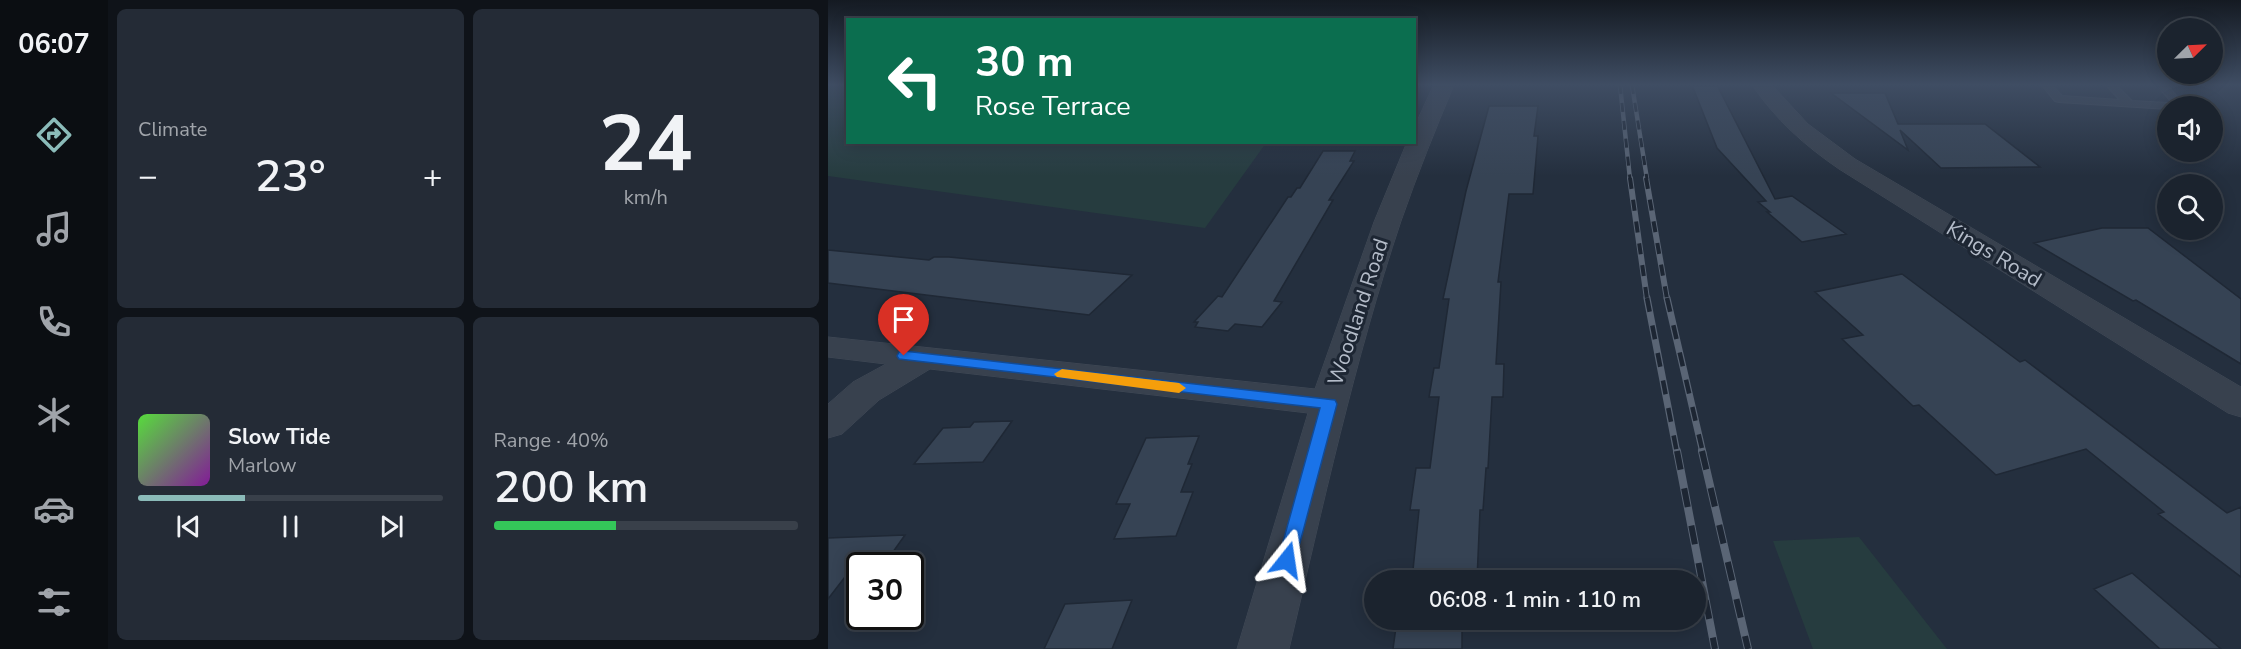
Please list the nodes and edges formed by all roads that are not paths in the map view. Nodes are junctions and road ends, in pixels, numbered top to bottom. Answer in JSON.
{"nodes":[{"id":1,"x":1432,"y":115,"type":"edge"},
{"id":2,"x":1786,"y":115,"type":"edge"},
{"id":3,"x":828,"y":347,"type":"edge"},
{"id":4,"x":924,"y":358,"type":"junction"},
{"id":5,"x":1329,"y":404,"type":"junction"},
{"id":6,"x":2241,"y":404,"type":"edge"},
{"id":7,"x":828,"y":425,"type":"edge"},
{"id":8,"x":1263,"y":649,"type":"edge"}],
"edges":[{"from":1,"to":5,"type":"street","name":"Woodland Road"},
{"from":2,"to":6,"type":"street","name":"Kings Road"},
{"from":3,"to":4,"type":"street"},
{"from":4,"to":5,"type":"street"},
{"from":4,"to":7,"type":"street"},
{"from":5,"to":8,"type":"street","name":"Woodland Road"}]}
